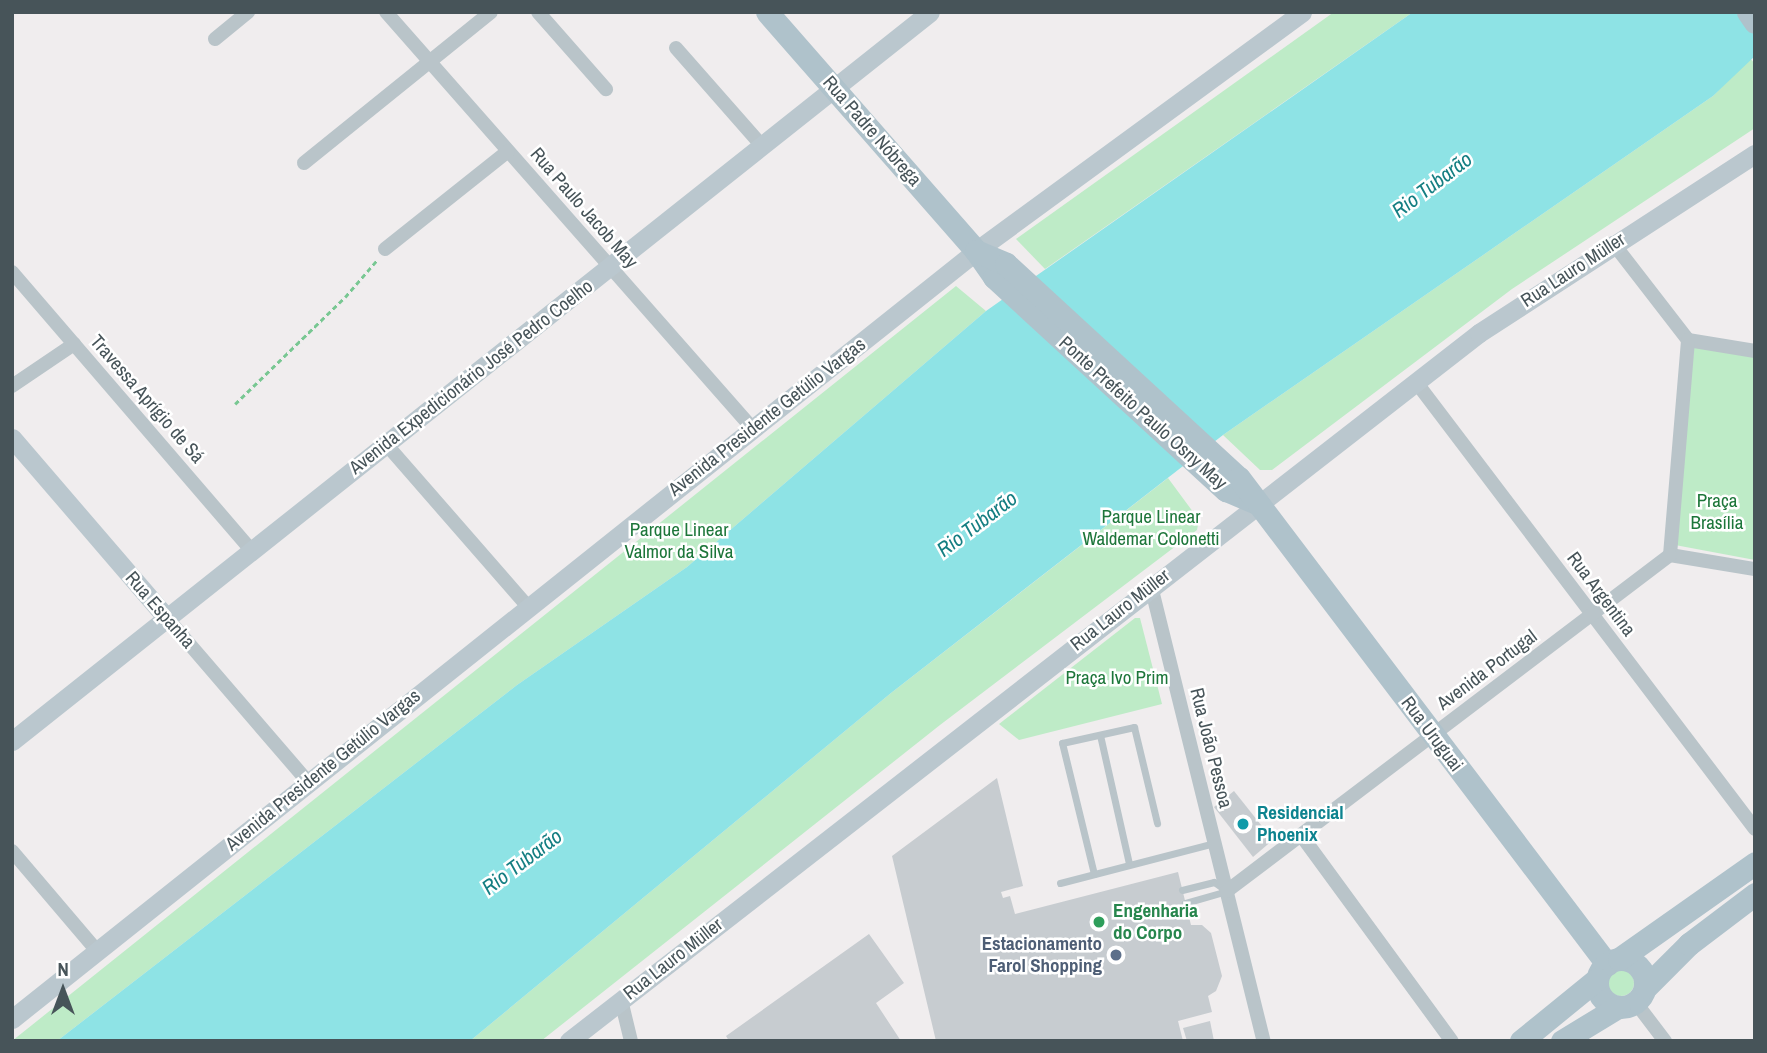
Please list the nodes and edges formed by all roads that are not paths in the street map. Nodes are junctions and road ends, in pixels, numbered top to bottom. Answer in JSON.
{"nodes":[{"id":1,"x":248,"y":12,"type":"edge"},
{"id":2,"x":386,"y":12,"type":"edge"},
{"id":3,"x":491,"y":12,"type":"edge"},
{"id":4,"x":538,"y":12,"type":"edge"},
{"id":5,"x":767,"y":12,"type":"edge"},
{"id":6,"x":930,"y":12,"type":"edge"},
{"id":7,"x":1302,"y":12,"type":"edge"},
{"id":8,"x":1748,"y":12,"type":"edge"},
{"id":9,"x":1755,"y":22,"type":"edge"},
{"id":10,"x":215,"y":39,"type":"dead end"},
{"id":11,"x":676,"y":48,"type":"dead end"},
{"id":12,"x":429,"y":62,"type":"junction"},
{"id":13,"x":606,"y":89,"type":"dead end"},
{"id":14,"x":834,"y":89,"type":"junction"},
{"id":15,"x":762,"y":146,"type":"junction"},
{"id":16,"x":508,"y":151,"type":"junction"},
{"id":17,"x":1755,"y":154,"type":"edge"},
{"id":18,"x":304,"y":163,"type":"dead end"},
{"id":19,"x":1614,"y":243,"type":"junction"},
{"id":20,"x":385,"y":249,"type":"road end"},
{"id":21,"x":976,"y":251,"type":"junction"},
{"id":22,"x":610,"y":267,"type":"junction"},
{"id":23,"x":12,"y":272,"type":"edge"},
{"id":24,"x":1688,"y":340,"type":"junction"},
{"id":25,"x":74,"y":344,"type":"junction"},
{"id":26,"x":1755,"y":351,"type":"edge"},
{"id":27,"x":1416,"y":382,"type":"junction"},
{"id":28,"x":12,"y":387,"type":"edge"},
{"id":29,"x":753,"y":429,"type":"junction"},
{"id":30,"x":12,"y":438,"type":"edge"},
{"id":31,"x":386,"y":444,"type":"junction"},
{"id":32,"x":1257,"y":504,"type":"junction"},
{"id":33,"x":253,"y":551,"type":"junction"},
{"id":34,"x":1670,"y":555,"type":"junction"},
{"id":35,"x":1755,"y":569,"type":"edge"},
{"id":36,"x":1151,"y":586,"type":"junction"},
{"id":37,"x":528,"y":607,"type":"junction"},
{"id":38,"x":1592,"y":614,"type":"junction"},
{"id":39,"x":167,"y":618,"type":"junction"},
{"id":40,"x":1100,"y":735,"type":"junction"},
{"id":41,"x":1433,"y":735,"type":"junction"},
{"id":42,"x":12,"y":741,"type":"edge"},
{"id":43,"x":308,"y":782,"type":"junction"},
{"id":44,"x":1157,"y":823,"type":"dead end"},
{"id":45,"x":1755,"y":829,"type":"edge"},
{"id":46,"x":1301,"y":835,"type":"junction"},
{"id":47,"x":1215,"y":843,"type":"junction"},
{"id":48,"x":12,"y":851,"type":"edge"},
{"id":49,"x":1755,"y":863,"type":"edge"},
{"id":50,"x":1129,"y":864,"type":"junction"},
{"id":51,"x":1094,"y":874,"type":"junction"},
{"id":52,"x":1060,"y":883,"type":"dead end"},
{"id":53,"x":1182,"y":890,"type":"dead end"},
{"id":54,"x":1227,"y":891,"type":"junction"},
{"id":55,"x":1755,"y":894,"type":"edge"},
{"id":56,"x":1185,"y":903,"type":"dead end"},
{"id":57,"x":97,"y":951,"type":"junction"},
{"id":58,"x":1607,"y":967,"type":"junction"},
{"id":59,"x":1633,"y":999,"type":"junction"},
{"id":60,"x":621,"y":1000,"type":"junction"},
{"id":61,"x":12,"y":1019,"type":"edge"},
{"id":62,"x":569,"y":1041,"type":"edge"},
{"id":63,"x":631,"y":1041,"type":"edge"},
{"id":64,"x":1264,"y":1041,"type":"edge"},
{"id":65,"x":1452,"y":1041,"type":"edge"},
{"id":66,"x":1521,"y":1041,"type":"edge"},
{"id":67,"x":1562,"y":1041,"type":"edge"},
{"id":68,"x":1665,"y":1041,"type":"edge"}],
"edges":[{"from":1,"to":10,"type":"street"},
{"from":2,"to":12,"type":"street","name":"Rua Paulo Jacob May"},
{"from":3,"to":12,"type":"street"},
{"from":4,"to":13,"type":"street"},
{"from":5,"to":14,"type":"main road","name":"Rua Padre Nóbrega"},
{"from":6,"to":14,"type":"main road","name":"Avenida Expedicionário José Pedro Coelho"},
{"from":7,"to":21,"type":"main road","name":"Avenida Presidente Getúlio Vargas"},
{"from":8,"to":9,"type":"main road"},
{"from":11,"to":15,"type":"street"},
{"from":12,"to":16,"type":"street","name":"Rua Paulo Jacob May"},
{"from":12,"to":18,"type":"street"},
{"from":14,"to":15,"type":"main road","name":"Avenida Expedicionário José Pedro Coelho"},
{"from":14,"to":21,"type":"main road","name":"Rua Padre Nóbrega"},
{"from":15,"to":22,"type":"main road","name":"Avenida Expedicionário José Pedro Coelho"},
{"from":16,"to":20,"type":"street"},
{"from":16,"to":22,"type":"street","name":"Rua Paulo Jacob May"},
{"from":17,"to":19,"type":"main road","name":"Rua Lauro Müller"},
{"from":19,"to":24,"type":"street"},
{"from":19,"to":27,"type":"main road","name":"Rua Lauro Müller"},
{"from":21,"to":29,"type":"main road","name":"Avenida Presidente Getúlio Vargas"},
{"from":21,"to":32,"type":"main road","name":"Ponte Prefeito Paulo Osny May"},
{"from":22,"to":29,"type":"street","name":"Rua Paulo Jacob May"},
{"from":22,"to":31,"type":"main road","name":"Avenida Expedicionário José Pedro Coelho"},
{"from":23,"to":25,"type":"street","name":"Travessa Aprígio de Sá"},
{"from":24,"to":26,"type":"street"},
{"from":24,"to":34,"type":"street"},
{"from":25,"to":28,"type":"street"},
{"from":25,"to":33,"type":"street","name":"Travessa Aprígio de Sá"},
{"from":27,"to":32,"type":"main road","name":"Rua Lauro Müller"},
{"from":27,"to":38,"type":"street","name":"Rua Argentina"},
{"from":29,"to":37,"type":"main road","name":"Avenida Presidente Getúlio Vargas"},
{"from":30,"to":39,"type":"main road","name":"Rua Espanha"},
{"from":31,"to":33,"type":"main road","name":"Avenida Expedicionário José Pedro Coelho"},
{"from":31,"to":37,"type":"street"},
{"from":32,"to":36,"type":"main road","name":"Rua Lauro Müller"},
{"from":32,"to":41,"type":"main road","name":"Rua Uruguai"},
{"from":33,"to":39,"type":"main road","name":"Avenida Expedicionário José Pedro Coelho"},
{"from":34,"to":35,"type":"street"},
{"from":34,"to":38,"type":"street","name":"Avenida Portugal"},
{"from":36,"to":47,"type":"street","name":"Rua João Pessoa"},
{"from":36,"to":60,"type":"main road","name":"Rua Lauro Müller"},
{"from":37,"to":43,"type":"main road","name":"Avenida Presidente Getúlio Vargas"},
{"from":38,"to":41,"type":"street","name":"Avenida Portugal"},
{"from":38,"to":45,"type":"street","name":"Rua Argentina"},
{"from":39,"to":42,"type":"main road","name":"Avenida Expedicionário José Pedro Coelho"},
{"from":39,"to":43,"type":"street","name":"Rua Espanha"},
{"from":40,"to":44,"type":"lane"},
{"from":40,"to":50,"type":"lane"},
{"from":40,"to":51,"type":"lane"},
{"from":41,"to":46,"type":"street","name":"Avenida Portugal"},
{"from":41,"to":58,"type":"main road","name":"Rua Uruguai"},
{"from":43,"to":57,"type":"main road","name":"Avenida Presidente Getúlio Vargas"},
{"from":46,"to":54,"type":"street","name":"Avenida Portugal"},
{"from":46,"to":65,"type":"street"},
{"from":47,"to":50,"type":"lane"},
{"from":47,"to":54,"type":"street","name":"Rua João Pessoa"},
{"from":48,"to":57,"type":"street"},
{"from":49,"to":58,"type":"main road"},
{"from":50,"to":51,"type":"lane"},
{"from":51,"to":52,"type":"lane"},
{"from":53,"to":54,"type":"lane"},
{"from":54,"to":56,"type":"lane"},
{"from":54,"to":64,"type":"street","name":"Rua João Pessoa"},
{"from":55,"to":59,"type":"main road"},
{"from":57,"to":61,"type":"main road","name":"Avenida Presidente Getúlio Vargas"},
{"from":58,"to":59,"type":"main road"},
{"from":58,"to":59,"type":"main road"},
{"from":58,"to":66,"type":"main road"},
{"from":59,"to":67,"type":"main road"},
{"from":59,"to":68,"type":"street"},
{"from":60,"to":62,"type":"main road","name":"Rua Lauro Müller"},
{"from":60,"to":63,"type":"street"}]}
